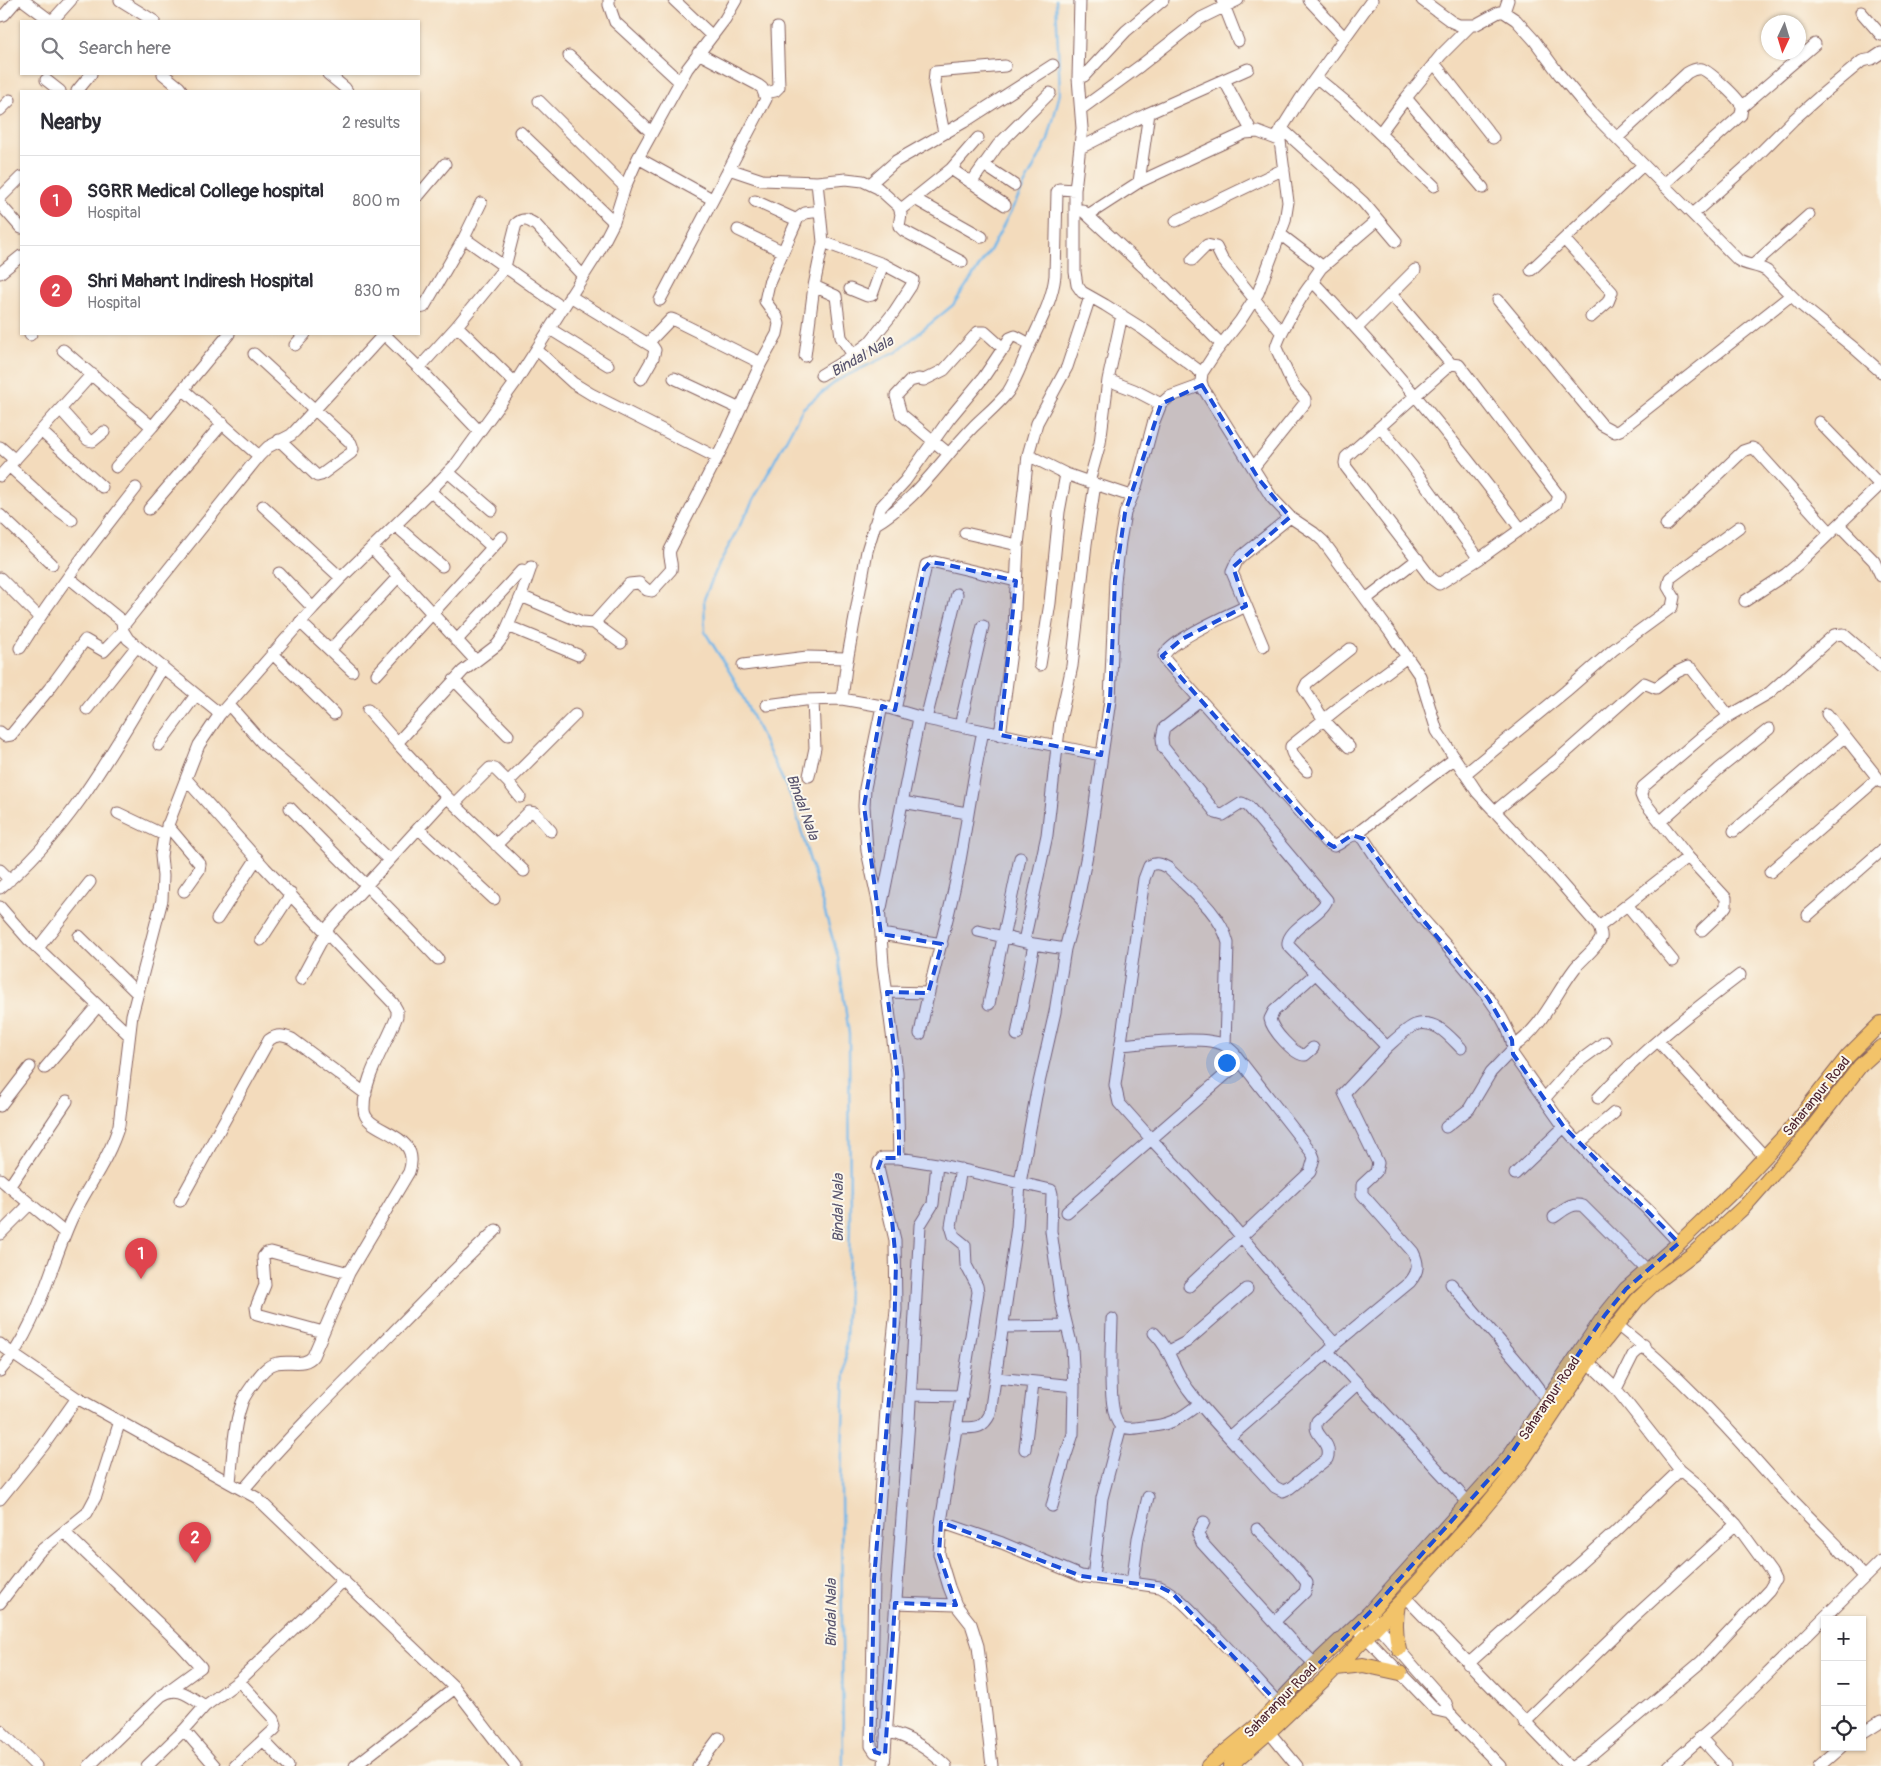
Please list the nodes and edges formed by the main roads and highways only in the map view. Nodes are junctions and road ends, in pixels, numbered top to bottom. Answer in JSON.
{"nodes":[{"id":1,"x":1881,"y":1023,"type":"edge"},
{"id":2,"x":1881,"y":1047,"type":"edge"},
{"id":3,"x":1514,"y":1462,"type":"junction"},
{"id":4,"x":1401,"y":1601,"type":"junction"},
{"id":5,"x":1399,"y":1649,"type":"road end"},
{"id":6,"x":1336,"y":1668,"type":"junction"},
{"id":7,"x":1400,"y":1673,"type":"road end"},
{"id":8,"x":1208,"y":1766,"type":"edge"},
{"id":9,"x":1230,"y":1766,"type":"edge"}],
"edges":[{"from":1,"to":3,"type":"main road","name":"Saharanpur Road"},
{"from":2,"to":3,"type":"main road","name":"Saharanpur Road"},
{"from":3,"to":4,"type":"main road","name":"Saharanpur Road"},
{"from":3,"to":8,"type":"main road","name":"Saharanpur Road"},
{"from":4,"to":5,"type":"main road"},
{"from":4,"to":6,"type":"main road","name":"Saharanpur Road"},
{"from":6,"to":7,"type":"main road"},
{"from":6,"to":9,"type":"main road","name":"Saharanpur Road"}]}
